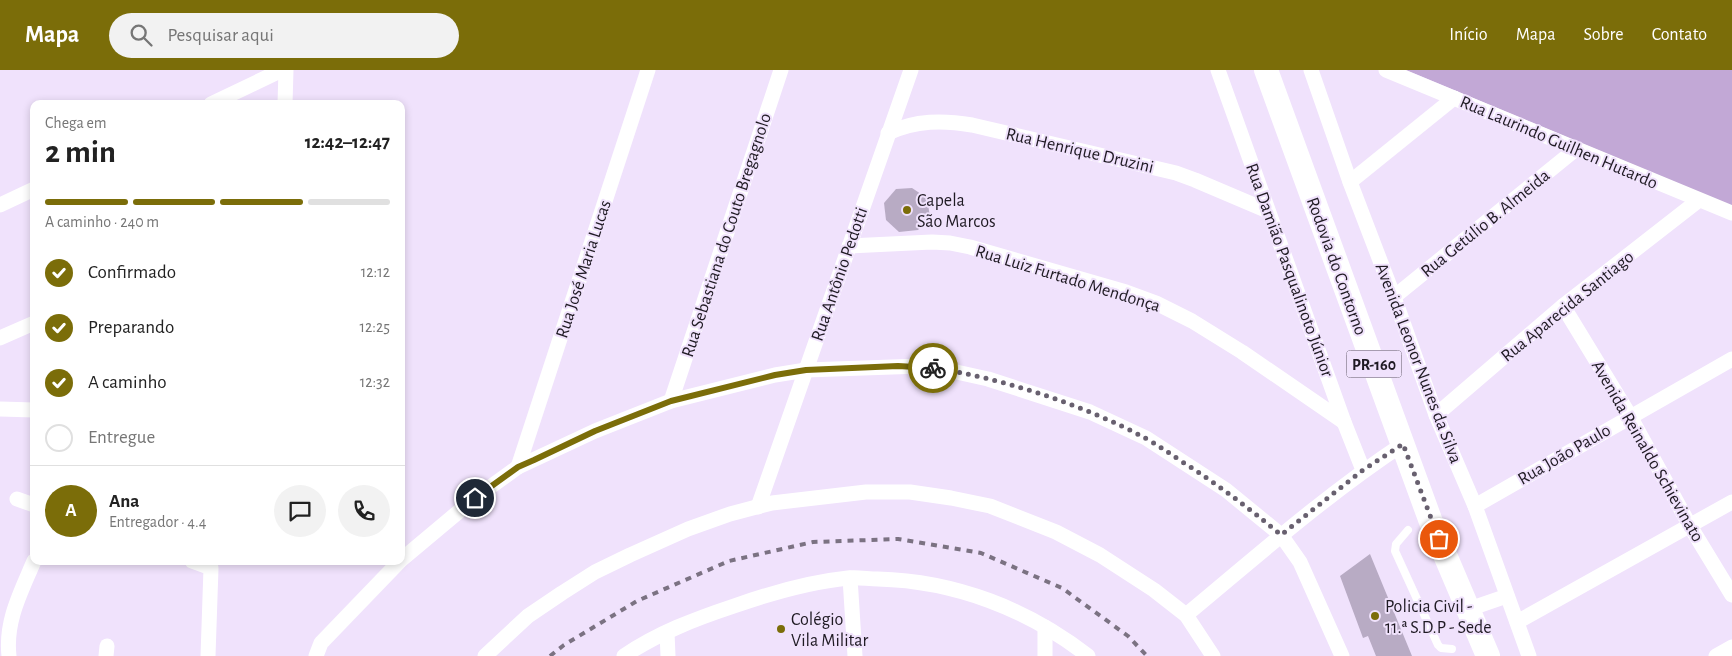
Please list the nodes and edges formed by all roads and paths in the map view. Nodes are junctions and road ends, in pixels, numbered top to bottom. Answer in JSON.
{"nodes":[{"id":1,"x":284,"y":70,"type":"edge"},
{"id":2,"x":648,"y":70,"type":"edge"},
{"id":3,"x":781,"y":70,"type":"edge"},
{"id":4,"x":911,"y":70,"type":"edge"},
{"id":5,"x":1218,"y":70,"type":"edge"},
{"id":6,"x":1266,"y":70,"type":"edge"},
{"id":7,"x":1311,"y":70,"type":"edge"},
{"id":8,"x":1386,"y":70,"type":"edge"},
{"id":9,"x":1454,"y":98,"type":"junction"},
{"id":10,"x":220,"y":100,"type":"edge"},
{"id":11,"x":285,"y":100,"type":"edge"},
{"id":12,"x":888,"y":133,"type":"junction"},
{"id":13,"x":1576,"y":149,"type":"junction"},
{"id":14,"x":1350,"y":182,"type":"junction"},
{"id":15,"x":30,"y":191,"type":"edge"},
{"id":16,"x":1699,"y":200,"type":"junction"},
{"id":17,"x":0,"y":205,"type":"edge"},
{"id":18,"x":1268,"y":211,"type":"junction"},
{"id":19,"x":1732,"y":213,"type":"edge"},
{"id":20,"x":849,"y":246,"type":"junction"},
{"id":21,"x":1394,"y":297,"type":"junction"},
{"id":22,"x":1563,"y":306,"type":"junction"},
{"id":23,"x":30,"y":325,"type":"edge"},
{"id":24,"x":0,"y":338,"type":"edge"},
{"id":25,"x":1732,"y":359,"type":"edge"},
{"id":26,"x":806,"y":370,"type":"junction"},
{"id":27,"x":671,"y":401,"type":"junction"},
{"id":28,"x":0,"y":409,"type":"edge"},
{"id":29,"x":30,"y":410,"type":"edge"},
{"id":30,"x":1436,"y":415,"type":"junction"},
{"id":31,"x":1630,"y":416,"type":"junction"},
{"id":32,"x":1344,"y":422,"type":"junction"},
{"id":33,"x":1403,"y":444,"type":"junction"},
{"id":34,"x":518,"y":467,"type":"junction"},
{"id":35,"x":1363,"y":470,"type":"junction"},
{"id":36,"x":16,"y":499,"type":"dead end"},
{"id":37,"x":1732,"y":502,"type":"edge"},
{"id":38,"x":30,"y":504,"type":"edge"},
{"id":39,"x":758,"y":506,"type":"junction"},
{"id":40,"x":1475,"y":506,"type":"junction"},
{"id":41,"x":1690,"y":526,"type":"junction"},
{"id":42,"x":1408,"y":530,"type":"dead end"},
{"id":43,"x":1281,"y":535,"type":"junction"},
{"id":44,"x":405,"y":557,"type":"edge"},
{"id":45,"x":32,"y":565,"type":"edge"},
{"id":46,"x":203,"y":565,"type":"edge"},
{"id":47,"x":396,"y":565,"type":"edge"},
{"id":48,"x":850,"y":578,"type":"junction"},
{"id":49,"x":1732,"y":595,"type":"edge"},
{"id":50,"x":1507,"y":596,"type":"junction"},
{"id":51,"x":1469,"y":609,"type":"junction"},
{"id":52,"x":1186,"y":615,"type":"junction"},
{"id":53,"x":1517,"y":622,"type":"junction"},
{"id":54,"x":1045,"y":627,"type":"junction"},
{"id":55,"x":667,"y":632,"type":"junction"},
{"id":56,"x":1732,"y":647,"type":"edge"},
{"id":57,"x":1452,"y":649,"type":"dead end"},
{"id":58,"x":9,"y":656,"type":"edge"},
{"id":59,"x":208,"y":656,"type":"edge"},
{"id":60,"x":316,"y":656,"type":"edge"},
{"id":61,"x":485,"y":656,"type":"edge"},
{"id":62,"x":624,"y":656,"type":"edge"},
{"id":63,"x":668,"y":656,"type":"edge"},
{"id":64,"x":855,"y":656,"type":"edge"},
{"id":65,"x":1045,"y":656,"type":"edge"},
{"id":66,"x":1088,"y":656,"type":"edge"},
{"id":67,"x":1213,"y":656,"type":"edge"},
{"id":68,"x":1342,"y":656,"type":"edge"},
{"id":69,"x":1488,"y":656,"type":"edge"},
{"id":70,"x":1529,"y":656,"type":"edge"},
{"id":71,"x":1716,"y":656,"type":"edge"}],
"edges":[{"from":1,"to":10,"type":"street"},
{"from":1,"to":11,"type":"street"},
{"from":2,"to":34,"type":"street","name":"Rua José Maria Lucas"},
{"from":3,"to":27,"type":"street","name":"Rua Sebastiana do Couto Bregagnolo"},
{"from":4,"to":12,"type":"street","name":"Rua Antônio Pedotti"},
{"from":5,"to":18,"type":"street","name":"Rua Damião Pasqualinoto Júnior"},
{"from":6,"to":33,"type":"main road","name":"Rodovia do Contorno","number":"PR-160"},
{"from":7,"to":14,"type":"street","name":"Avenida Leonor Nunes da Silva"},
{"from":8,"to":9,"type":"street","name":"Rua Laurindo Guilhen Hutardo"},
{"from":9,"to":13,"type":"street","name":"Rua Laurindo Guilhen Hutardo"},
{"from":9,"to":14,"type":"street"},
{"from":12,"to":18,"type":"street","name":"Rua Henrique Druzini"},
{"from":12,"to":20,"type":"street","name":"Rua Antônio Pedotti"},
{"from":13,"to":16,"type":"street","name":"Rua Laurindo Guilhen Hutardo"},
{"from":13,"to":21,"type":"street","name":"Rua Getúlio B. Almeida"},
{"from":14,"to":21,"type":"street","name":"Avenida Leonor Nunes da Silva"},
{"from":15,"to":17,"type":"street"},
{"from":16,"to":19,"type":"street","name":"Rua Laurindo Guilhen Hutardo"},
{"from":16,"to":22,"type":"street","name":"Rua Aparecida Santiago"},
{"from":18,"to":32,"type":"street","name":"Rua Damião Pasqualinoto Júnior"},
{"from":20,"to":26,"type":"street","name":"Rua Antônio Pedotti"},
{"from":20,"to":32,"type":"street","name":"Rua Luiz Furtado Mendonça"},
{"from":21,"to":30,"type":"street","name":"Avenida Leonor Nunes da Silva"},
{"from":22,"to":30,"type":"street","name":"Rua Aparecida Santiago"},
{"from":22,"to":31,"type":"street","name":"Avenida Reinaldo Schievinato"},
{"from":23,"to":24,"type":"street"},
{"from":25,"to":31,"type":"street","name":"Rua João Paulo"},
{"from":26,"to":27,"type":"street"},
{"from":26,"to":39,"type":"street","name":"Rua Antônio Pedotti"},
{"from":26,"to":43,"type":"street"},
{"from":27,"to":34,"type":"street"},
{"from":28,"to":29,"type":"street"},
{"from":30,"to":40,"type":"street","name":"Avenida Leonor Nunes da Silva"},
{"from":31,"to":40,"type":"street","name":"Rua João Paulo"},
{"from":31,"to":41,"type":"street","name":"Avenida Reinaldo Schievinato"},
{"from":32,"to":35,"type":"street","name":"Rua Damião Pasqualinoto Júnior"},
{"from":33,"to":35,"type":"street"},
{"from":33,"to":51,"type":"main road","name":"Rodovia do Contorno","number":"PR-160"},
{"from":34,"to":44,"type":"street"},
{"from":35,"to":43,"type":"street"},
{"from":36,"to":38,"type":"street"},
{"from":37,"to":41,"type":"street"},
{"from":39,"to":52,"type":"street"},
{"from":39,"to":61,"type":"street"},
{"from":40,"to":50,"type":"street","name":"Avenida Leonor Nunes da Silva"},
{"from":41,"to":49,"type":"street","name":"Avenida Reinaldo Schievinato"},
{"from":41,"to":53,"type":"street"},
{"from":42,"to":57,"type":"lane"},
{"from":43,"to":52,"type":"street"},
{"from":43,"to":68,"type":"street"},
{"from":45,"to":58,"type":"street"},
{"from":46,"to":59,"type":"street"},
{"from":47,"to":60,"type":"street"},
{"from":48,"to":54,"type":"street"},
{"from":48,"to":55,"type":"street"},
{"from":48,"to":64,"type":"street"},
{"from":50,"to":51,"type":"street"},
{"from":50,"to":53,"type":"street","name":"Avenida Leonor Nunes da Silva"},
{"from":51,"to":69,"type":"main road","name":"Rodovia do Contorno","number":"PR-160"},
{"from":52,"to":67,"type":"street"},
{"from":53,"to":70,"type":"street","name":"Avenida Leonor Nunes da Silva"},
{"from":54,"to":65,"type":"street"},
{"from":54,"to":66,"type":"street"},
{"from":55,"to":62,"type":"street"},
{"from":55,"to":63,"type":"street"},
{"from":56,"to":71,"type":"street"}]}
